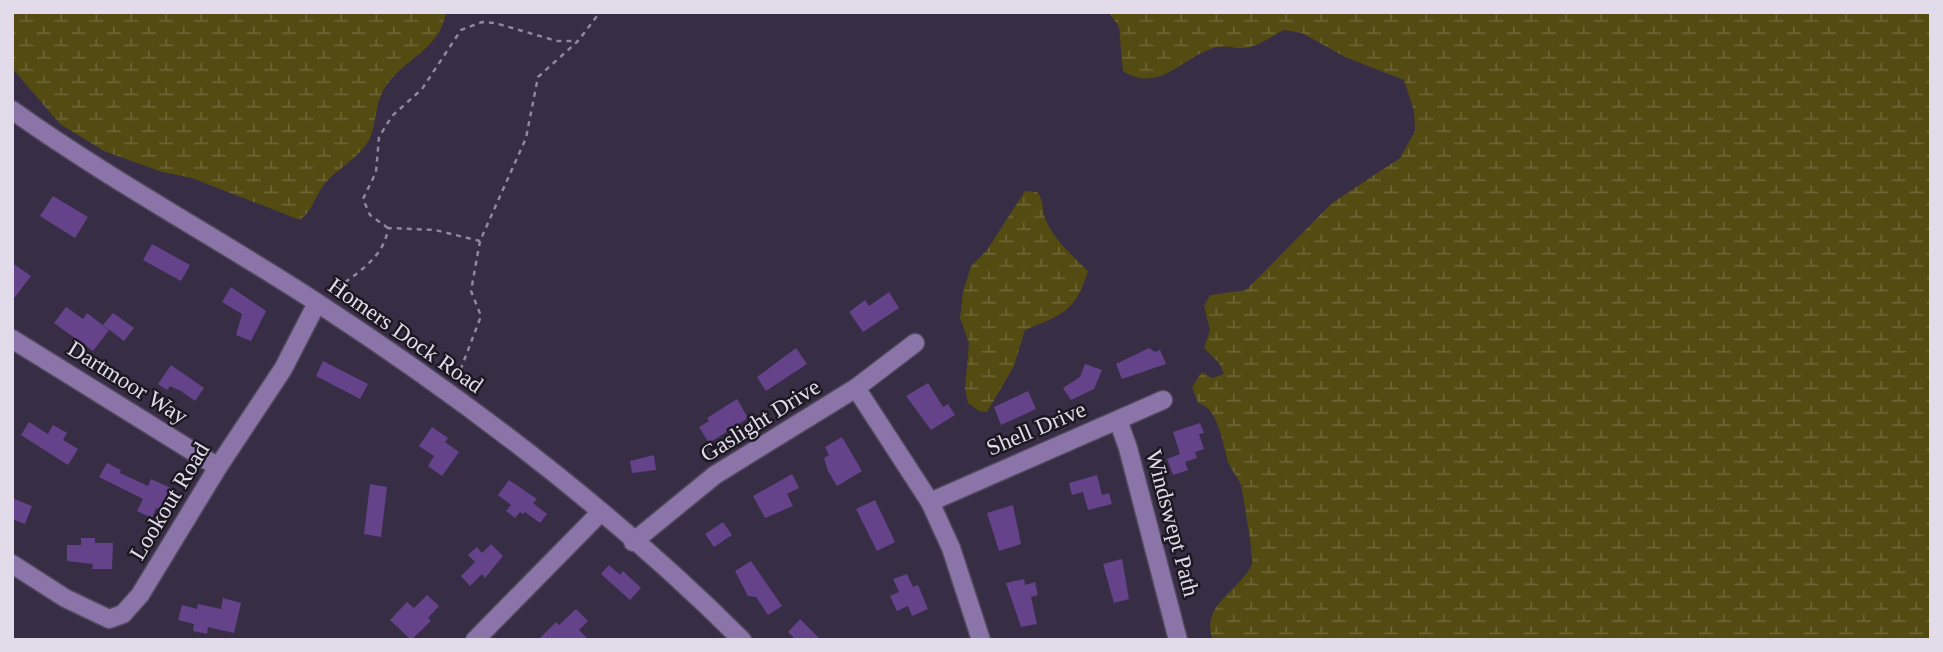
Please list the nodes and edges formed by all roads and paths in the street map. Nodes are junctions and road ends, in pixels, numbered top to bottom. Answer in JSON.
{"nodes":[{"id":1,"x":600,"y":12,"type":"edge"},
{"id":2,"x":578,"y":41,"type":"junction"},
{"id":3,"x":12,"y":110,"type":"edge"},
{"id":4,"x":388,"y":228,"type":"junction"},
{"id":5,"x":480,"y":241,"type":"junction"},
{"id":6,"x":317,"y":303,"type":"junction"},
{"id":7,"x":12,"y":339,"type":"edge"},
{"id":8,"x":915,"y":343,"type":"dead end"},
{"id":9,"x":856,"y":388,"type":"junction"},
{"id":10,"x":451,"y":394,"type":"junction"},
{"id":11,"x":1163,"y":400,"type":"dead end"},
{"id":12,"x":1118,"y":420,"type":"junction"},
{"id":13,"x":218,"y":467,"type":"junction"},
{"id":14,"x":930,"y":502,"type":"junction"},
{"id":15,"x":601,"y":512,"type":"junction"},
{"id":16,"x":633,"y":542,"type":"junction"},
{"id":17,"x":12,"y":564,"type":"edge"},
{"id":18,"x":475,"y":640,"type":"edge"},
{"id":19,"x":742,"y":640,"type":"edge"},
{"id":20,"x":981,"y":640,"type":"edge"},
{"id":21,"x":1178,"y":640,"type":"edge"}],
"edges":[{"from":1,"to":2,"type":"path"},
{"from":2,"to":4,"type":"path"},
{"from":2,"to":5,"type":"path"},
{"from":3,"to":6,"type":"street","name":"Homers Dock Road"},
{"from":4,"to":5,"type":"path"},
{"from":4,"to":6,"type":"path"},
{"from":5,"to":10,"type":"path"},
{"from":6,"to":10,"type":"street","name":"Homers Dock Road"},
{"from":6,"to":13,"type":"street","name":"Lookout Road"},
{"from":7,"to":13,"type":"street","name":"Dartmoor Way"},
{"from":8,"to":9,"type":"street","name":"Gaslight Drive"},
{"from":9,"to":14,"type":"street"},
{"from":9,"to":16,"type":"street","name":"Gaslight Drive"},
{"from":10,"to":15,"type":"street","name":"Homers Dock Road"},
{"from":11,"to":12,"type":"street","name":"Shell Drive"},
{"from":12,"to":14,"type":"street","name":"Shell Drive"},
{"from":12,"to":21,"type":"street","name":"Windswept Path"},
{"from":13,"to":17,"type":"street","name":"Lookout Road"},
{"from":14,"to":20,"type":"street"},
{"from":15,"to":16,"type":"street","name":"Homers Dock Road"},
{"from":15,"to":18,"type":"street"},
{"from":16,"to":19,"type":"street","name":"Homers Dock Road"}]}
